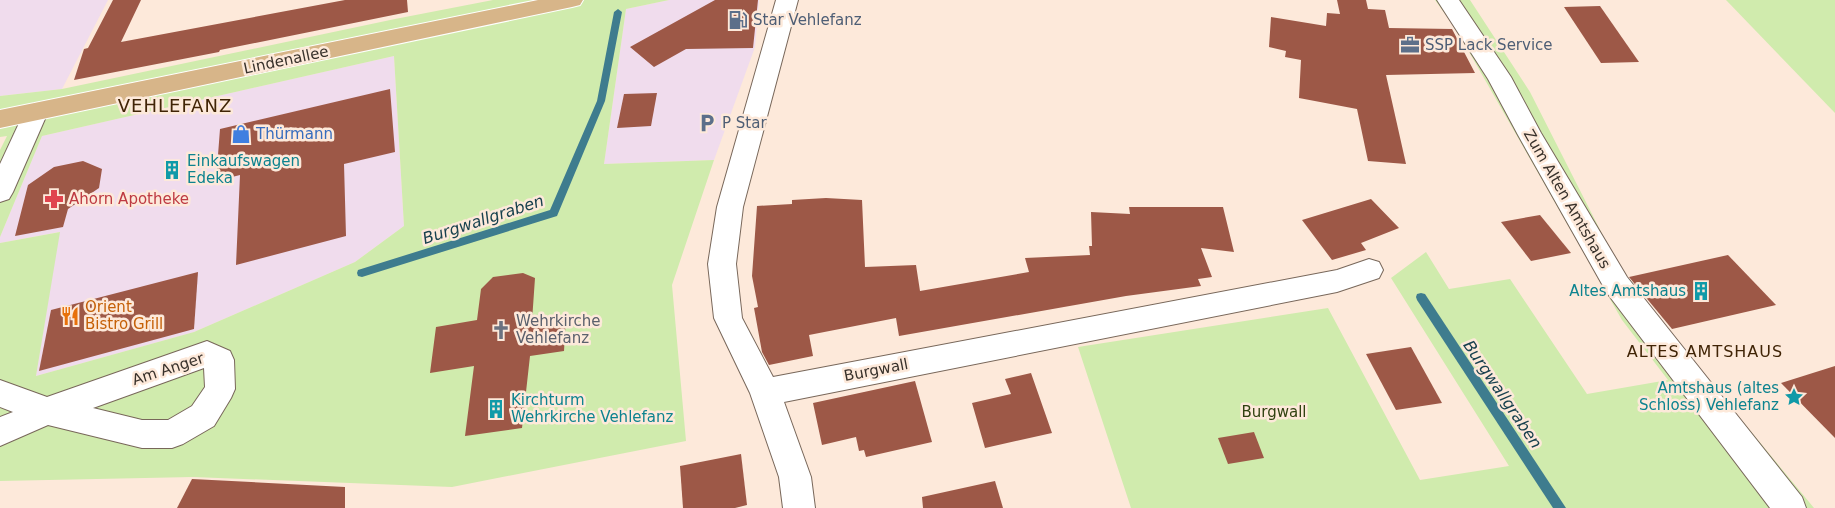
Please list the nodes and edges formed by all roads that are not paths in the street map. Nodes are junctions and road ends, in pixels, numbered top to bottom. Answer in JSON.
{"nodes":[{"id":1,"x":572,"y":0,"type":"edge"},
{"id":2,"x":787,"y":0,"type":"edge"},
{"id":3,"x":1448,"y":0,"type":"edge"},
{"id":4,"x":36,"y":112,"type":"junction"},
{"id":5,"x":0,"y":119,"type":"edge"},
{"id":6,"x":0,"y":192,"type":"edge"},
{"id":7,"x":1369,"y":270,"type":"dead end"},
{"id":8,"x":765,"y":392,"type":"junction"},
{"id":9,"x":0,"y":394,"type":"edge"},
{"id":10,"x":47,"y":411,"type":"junction"},
{"id":11,"x":0,"y":432,"type":"edge"},
{"id":12,"x":799,"y":508,"type":"edge"},
{"id":13,"x":1790,"y":508,"type":"edge"}],
"edges":[{"from":1,"to":4,"type":"main road","name":"Lindenallee"},
{"from":2,"to":8,"type":"street"},
{"from":3,"to":13,"type":"street","name":"Zum Alten Amtshaus"},
{"from":4,"to":5,"type":"main road","name":"Lindenallee"},
{"from":4,"to":6,"type":"street"},
{"from":7,"to":8,"type":"street","name":"Burgwall"},
{"from":8,"to":12,"type":"street"},
{"from":9,"to":10,"type":"street","name":"Am Anger"},
{"from":10,"to":10,"type":"street","name":"Am Anger"},
{"from":10,"to":11,"type":"street","name":"Am Anger"}]}
